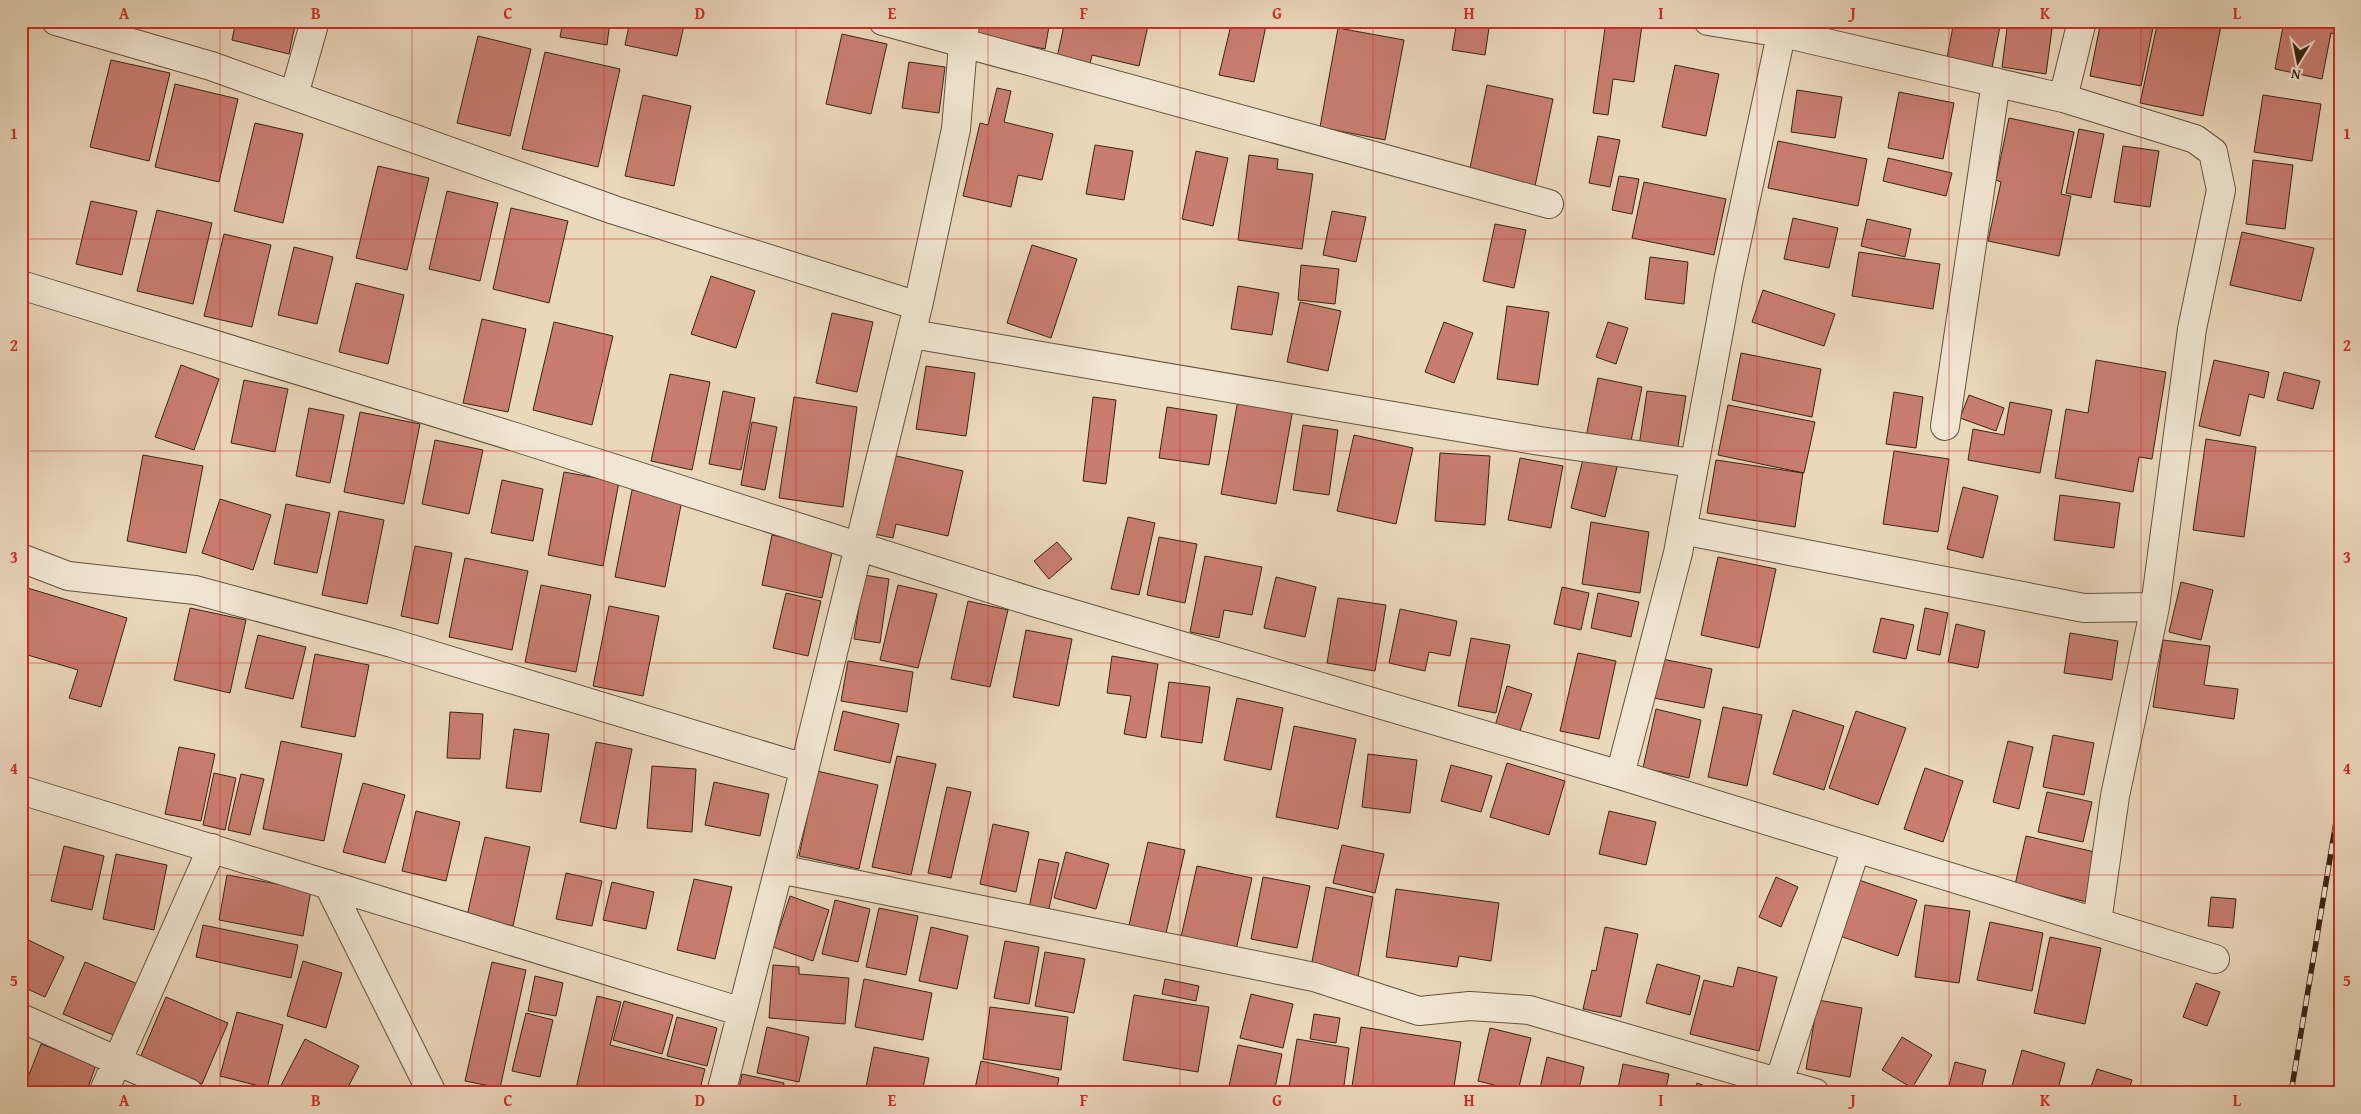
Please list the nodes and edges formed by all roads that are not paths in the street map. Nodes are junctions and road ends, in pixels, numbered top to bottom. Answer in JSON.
{"nodes":[{"id":1,"x":56,"y":21,"type":"edge"},
{"id":2,"x":315,"y":21,"type":"edge"},
{"id":3,"x":883,"y":21,"type":"edge"},
{"id":4,"x":1708,"y":21,"type":"edge"},
{"id":5,"x":2082,"y":21,"type":"edge"},
{"id":6,"x":1784,"y":27,"type":"edge"},
{"id":7,"x":964,"y":32,"type":"edge"},
{"id":8,"x":1996,"y":82,"type":"junction"},
{"id":9,"x":294,"y":95,"type":"junction"},
{"id":10,"x":2063,"y":98,"type":"junction"},
{"id":11,"x":1549,"y":204,"type":"dead end"},
{"id":12,"x":21,"y":285,"type":"edge"},
{"id":13,"x":918,"y":306,"type":"junction"},
{"id":14,"x":912,"y":334,"type":"junction"},
{"id":15,"x":1945,"y":426,"type":"dead end"},
{"id":16,"x":1694,"y":463,"type":"junction"},
{"id":17,"x":1682,"y":530,"type":"junction"},
{"id":18,"x":859,"y":546,"type":"junction"},
{"id":19,"x":21,"y":558,"type":"edge"},
{"id":20,"x":2155,"y":607,"type":"junction"},
{"id":21,"x":804,"y":768,"type":"junction"},
{"id":22,"x":1620,"y":775,"type":"junction"},
{"id":23,"x":21,"y":790,"type":"edge"},
{"id":24,"x":212,"y":848,"type":"junction"},
{"id":25,"x":1856,"y":848,"type":"junction"},
{"id":26,"x":779,"y":869,"type":"junction"},
{"id":27,"x":328,"y":884,"type":"junction"},
{"id":28,"x":2096,"y":922,"type":"junction"},
{"id":29,"x":2215,"y":959,"type":"dead end"},
{"id":30,"x":742,"y":1012,"type":"junction"},
{"id":31,"x":21,"y":1018,"type":"edge"},
{"id":32,"x":116,"y":1062,"type":"junction"},
{"id":33,"x":1779,"y":1082,"type":"junction"},
{"id":34,"x":428,"y":1090,"type":"edge"},
{"id":35,"x":103,"y":1093,"type":"edge"},
{"id":36,"x":189,"y":1093,"type":"edge"},
{"id":37,"x":721,"y":1093,"type":"edge"},
{"id":38,"x":1815,"y":1093,"type":"edge"}],
"edges":[{"from":1,"to":9,"type":"street"},
{"from":2,"to":9,"type":"street"},
{"from":3,"to":7,"type":"street"},
{"from":4,"to":6,"type":"street"},
{"from":5,"to":10,"type":"street"},
{"from":6,"to":8,"type":"street"},
{"from":6,"to":16,"type":"street"},
{"from":7,"to":11,"type":"street"},
{"from":7,"to":13,"type":"street"},
{"from":8,"to":10,"type":"street"},
{"from":8,"to":15,"type":"street"},
{"from":9,"to":13,"type":"street"},
{"from":10,"to":20,"type":"street"},
{"from":12,"to":18,"type":"street"},
{"from":13,"to":14,"type":"street"},
{"from":14,"to":16,"type":"street"},
{"from":14,"to":18,"type":"street"},
{"from":16,"to":17,"type":"street"},
{"from":17,"to":20,"type":"street"},
{"from":17,"to":22,"type":"street"},
{"from":18,"to":21,"type":"street"},
{"from":18,"to":22,"type":"street"},
{"from":19,"to":21,"type":"street"},
{"from":20,"to":28,"type":"street"},
{"from":21,"to":26,"type":"street"},
{"from":22,"to":25,"type":"street"},
{"from":23,"to":24,"type":"street"},
{"from":24,"to":27,"type":"street"},
{"from":24,"to":32,"type":"street"},
{"from":25,"to":28,"type":"street"},
{"from":25,"to":33,"type":"street"},
{"from":26,"to":30,"type":"street"},
{"from":26,"to":33,"type":"street"},
{"from":27,"to":30,"type":"street"},
{"from":27,"to":34,"type":"street"},
{"from":28,"to":29,"type":"street"},
{"from":30,"to":37,"type":"street"},
{"from":31,"to":32,"type":"street"},
{"from":32,"to":35,"type":"street"},
{"from":32,"to":36,"type":"street"},
{"from":33,"to":38,"type":"street"}]}
